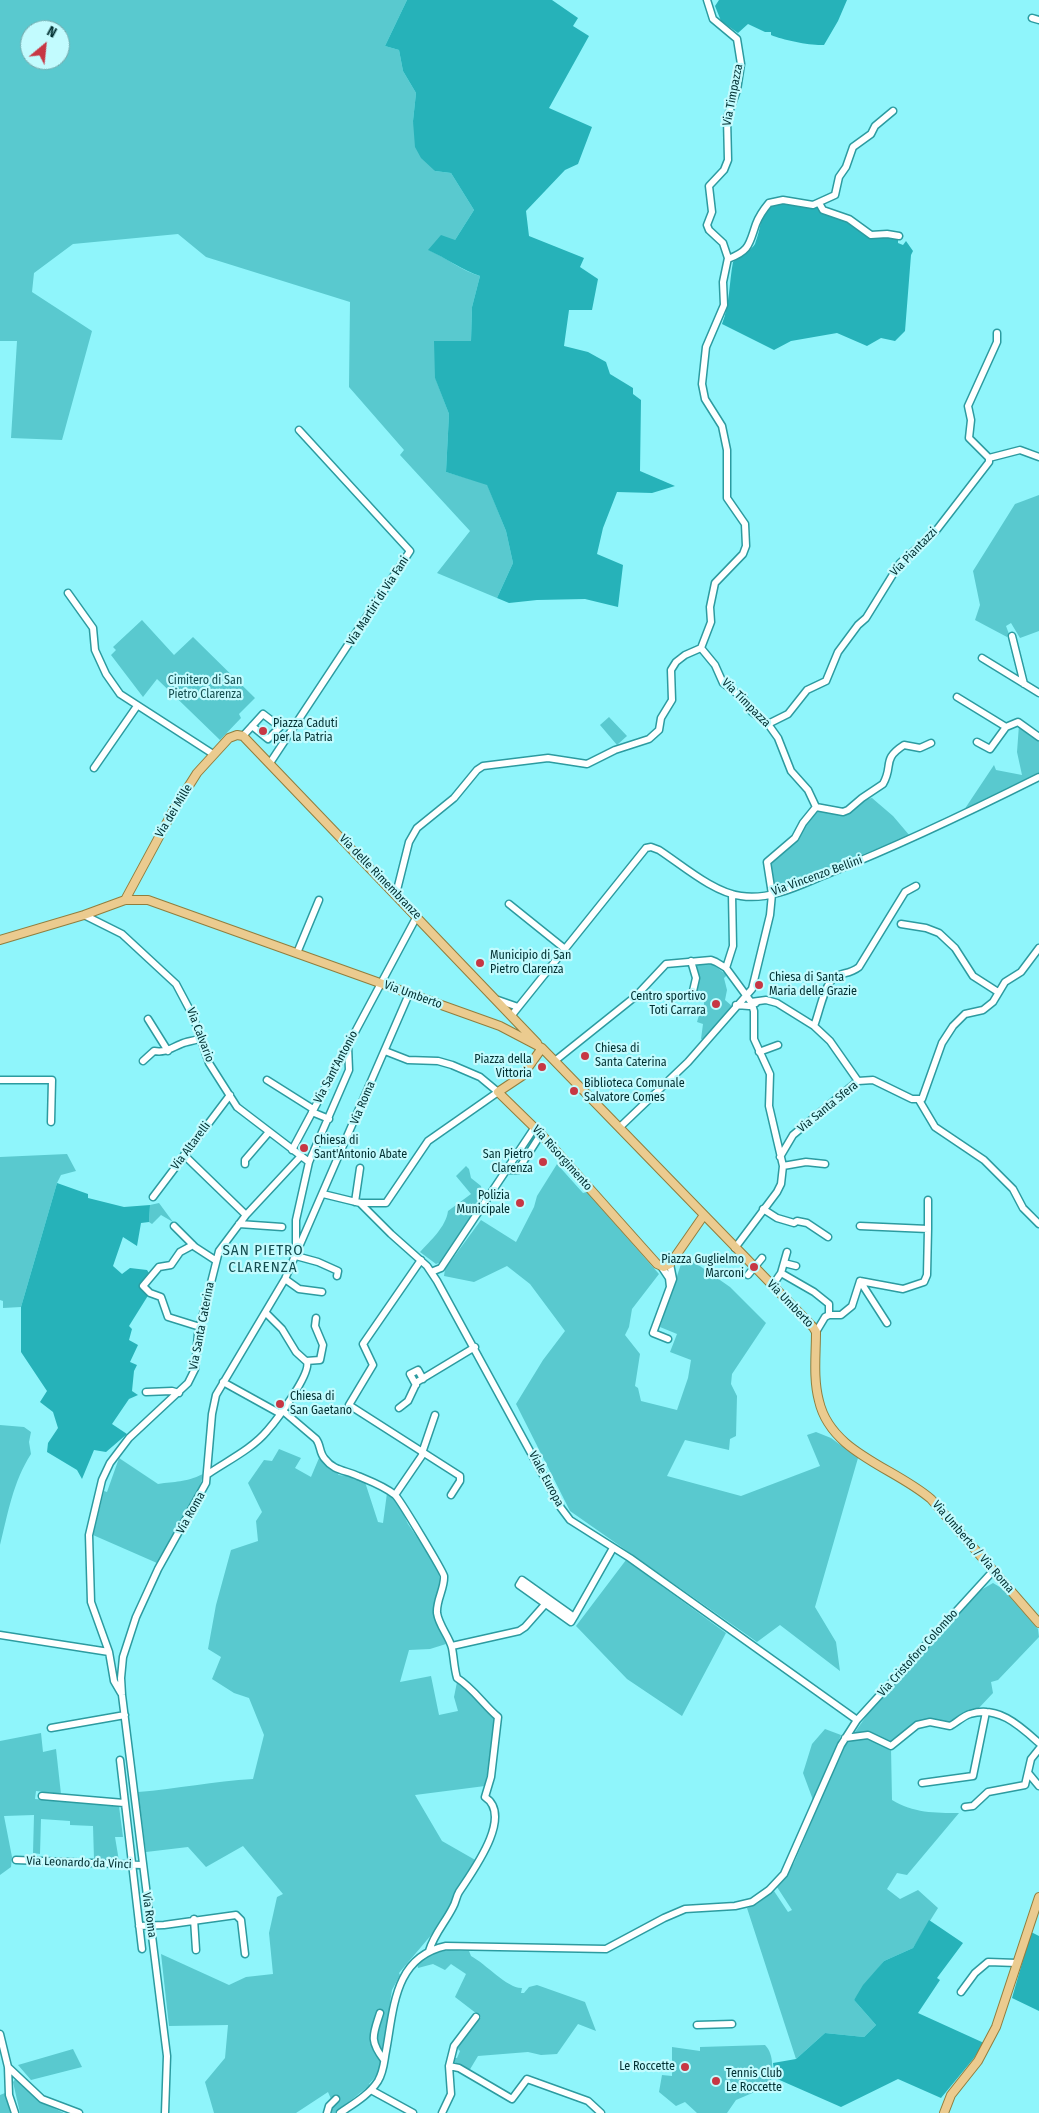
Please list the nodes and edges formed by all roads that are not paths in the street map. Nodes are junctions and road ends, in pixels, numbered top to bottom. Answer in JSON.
{"nodes":[{"id":1,"x":707,"y":0,"type":"edge"},
{"id":2,"x":893,"y":111,"type":"dead end"},
{"id":3,"x":819,"y":203,"type":"junction"},
{"id":4,"x":899,"y":236,"type":"dead end"},
{"id":5,"x":728,"y":259,"type":"junction"},
{"id":6,"x":997,"y":333,"type":"dead end"},
{"id":7,"x":299,"y":430,"type":"dead end"},
{"id":8,"x":1039,"y":457,"type":"edge"},
{"id":9,"x":989,"y":458,"type":"junction"},
{"id":10,"x":68,"y":593,"type":"dead end"},
{"id":11,"x":1012,"y":636,"type":"dead end"},
{"id":12,"x":701,"y":648,"type":"junction"},
{"id":13,"x":982,"y":658,"type":"dead end"},
{"id":14,"x":1024,"y":684,"type":"junction"},
{"id":15,"x":1039,"y":693,"type":"edge"},
{"id":16,"x":957,"y":697,"type":"dead end"},
{"id":17,"x":137,"y":706,"type":"junction"},
{"id":18,"x":768,"y":724,"type":"junction"},
{"id":19,"x":252,"y":726,"type":"dead end"},
{"id":20,"x":1006,"y":727,"type":"junction"},
{"id":21,"x":240,"y":735,"type":"junction"},
{"id":22,"x":1039,"y":737,"type":"edge"},
{"id":23,"x":977,"y":742,"type":"dead end"},
{"id":24,"x":930,"y":743,"type":"dead end"},
{"id":25,"x":213,"y":754,"type":"junction"},
{"id":26,"x":270,"y":763,"type":"junction"},
{"id":27,"x":94,"y":768,"type":"dead end"},
{"id":28,"x":1039,"y":777,"type":"edge"},
{"id":29,"x":816,"y":807,"type":"junction"},
{"id":30,"x":916,"y":886,"type":"dead end"},
{"id":31,"x":396,"y":894,"type":"junction"},
{"id":32,"x":732,"y":894,"type":"junction"},
{"id":33,"x":772,"y":894,"type":"junction"},
{"id":34,"x":125,"y":900,"type":"junction"},
{"id":35,"x":319,"y":900,"type":"dead end"},
{"id":36,"x":509,"y":904,"type":"dead end"},
{"id":37,"x":99,"y":910,"type":"junction"},
{"id":38,"x":84,"y":915,"type":"junction"},
{"id":39,"x":417,"y":916,"type":"junction"},
{"id":40,"x":101,"y":923,"type":"junction"},
{"id":41,"x":901,"y":924,"type":"dead end"},
{"id":42,"x":0,"y":940,"type":"edge"},
{"id":43,"x":1039,"y":948,"type":"edge"},
{"id":44,"x":564,"y":949,"type":"junction"},
{"id":45,"x":297,"y":953,"type":"junction"},
{"id":46,"x":692,"y":962,"type":"junction"},
{"id":47,"x":726,"y":968,"type":"junction"},
{"id":48,"x":381,"y":984,"type":"junction"},
{"id":49,"x":748,"y":991,"type":"junction"},
{"id":50,"x":998,"y":992,"type":"junction"},
{"id":51,"x":409,"y":994,"type":"junction"},
{"id":52,"x":695,"y":997,"type":"dead end"},
{"id":53,"x":497,"y":1000,"type":"junction"},
{"id":54,"x":736,"y":1005,"type":"junction"},
{"id":55,"x":752,"y":1006,"type":"junction"},
{"id":56,"x":518,"y":1008,"type":"junction"},
{"id":57,"x":512,"y":1015,"type":"junction"},
{"id":58,"x":148,"y":1019,"type":"dead end"},
{"id":59,"x":520,"y":1024,"type":"junction"},
{"id":60,"x":814,"y":1026,"type":"junction"},
{"id":61,"x":512,"y":1031,"type":"junction"},
{"id":62,"x":201,"y":1038,"type":"junction"},
{"id":63,"x":778,"y":1044,"type":"dead end"},
{"id":64,"x":348,"y":1046,"type":"junction"},
{"id":65,"x":542,"y":1048,"type":"junction"},
{"id":66,"x":168,"y":1051,"type":"junction"},
{"id":67,"x":385,"y":1051,"type":"junction"},
{"id":68,"x":759,"y":1052,"type":"junction"},
{"id":69,"x":556,"y":1060,"type":"junction"},
{"id":70,"x":142,"y":1061,"type":"dead end"},
{"id":71,"x":0,"y":1080,"type":"edge"},
{"id":72,"x":267,"y":1080,"type":"dead end"},
{"id":73,"x":858,"y":1081,"type":"junction"},
{"id":74,"x":498,"y":1092,"type":"junction"},
{"id":75,"x":230,"y":1095,"type":"junction"},
{"id":76,"x":919,"y":1100,"type":"junction"},
{"id":77,"x":313,"y":1110,"type":"junction"},
{"id":78,"x":329,"y":1119,"type":"junction"},
{"id":79,"x":52,"y":1122,"type":"dead end"},
{"id":80,"x":535,"y":1127,"type":"junction"},
{"id":81,"x":620,"y":1127,"type":"junction"},
{"id":82,"x":270,"y":1132,"type":"junction"},
{"id":83,"x":542,"y":1134,"type":"junction"},
{"id":84,"x":292,"y":1150,"type":"junction"},
{"id":85,"x":184,"y":1155,"type":"junction"},
{"id":86,"x":301,"y":1156,"type":"junction"},
{"id":87,"x":780,"y":1157,"type":"junction"},
{"id":88,"x":309,"y":1162,"type":"junction"},
{"id":89,"x":245,"y":1164,"type":"dead end"},
{"id":90,"x":825,"y":1164,"type":"dead end"},
{"id":91,"x":783,"y":1166,"type":"junction"},
{"id":92,"x":360,"y":1168,"type":"dead end"},
{"id":93,"x":507,"y":1171,"type":"junction"},
{"id":94,"x":324,"y":1194,"type":"junction"},
{"id":95,"x":153,"y":1198,"type":"dead end"},
{"id":96,"x":928,"y":1200,"type":"dead end"},
{"id":97,"x":357,"y":1202,"type":"junction"},
{"id":98,"x":386,"y":1203,"type":"junction"},
{"id":99,"x":763,"y":1209,"type":"junction"},
{"id":100,"x":246,"y":1215,"type":"junction"},
{"id":101,"x":704,"y":1215,"type":"junction"},
{"id":102,"x":374,"y":1216,"type":"junction"},
{"id":103,"x":239,"y":1224,"type":"junction"},
{"id":104,"x":1039,"y":1224,"type":"edge"},
{"id":105,"x":174,"y":1226,"type":"dead end"},
{"id":106,"x":860,"y":1226,"type":"dead end"},
{"id":107,"x":282,"y":1227,"type":"dead end"},
{"id":108,"x":928,"y":1229,"type":"junction"},
{"id":109,"x":828,"y":1237,"type":"dead end"},
{"id":110,"x":193,"y":1245,"type":"junction"},
{"id":111,"x":735,"y":1248,"type":"junction"},
{"id":112,"x":787,"y":1252,"type":"dead end"},
{"id":113,"x":296,"y":1256,"type":"junction"},
{"id":114,"x":762,"y":1258,"type":"dead end"},
{"id":115,"x":215,"y":1260,"type":"junction"},
{"id":116,"x":421,"y":1260,"type":"junction"},
{"id":117,"x":784,"y":1263,"type":"junction"},
{"id":118,"x":670,"y":1264,"type":"junction"},
{"id":119,"x":661,"y":1266,"type":"junction"},
{"id":120,"x":796,"y":1266,"type":"dead end"},
{"id":121,"x":757,"y":1270,"type":"junction"},
{"id":122,"x":431,"y":1272,"type":"junction"},
{"id":123,"x":781,"y":1273,"type":"junction"},
{"id":124,"x":748,"y":1274,"type":"dead end"},
{"id":125,"x":336,"y":1276,"type":"dead end"},
{"id":126,"x":285,"y":1279,"type":"junction"},
{"id":127,"x":860,"y":1281,"type":"junction"},
{"id":128,"x":772,"y":1286,"type":"junction"},
{"id":129,"x":670,"y":1288,"type":"junction"},
{"id":130,"x":322,"y":1292,"type":"dead end"},
{"id":131,"x":266,"y":1313,"type":"junction"},
{"id":132,"x":829,"y":1315,"type":"junction"},
{"id":133,"x":316,"y":1318,"type":"dead end"},
{"id":134,"x":887,"y":1323,"type":"dead end"},
{"id":135,"x":200,"y":1327,"type":"junction"},
{"id":136,"x":816,"y":1332,"type":"junction"},
{"id":137,"x":668,"y":1339,"type":"dead end"},
{"id":138,"x":475,"y":1347,"type":"junction"},
{"id":139,"x":306,"y":1361,"type":"junction"},
{"id":140,"x":423,"y":1379,"type":"junction"},
{"id":141,"x":223,"y":1382,"type":"junction"},
{"id":142,"x":416,"y":1385,"type":"junction"},
{"id":143,"x":146,"y":1392,"type":"dead end"},
{"id":144,"x":179,"y":1393,"type":"junction"},
{"id":145,"x":399,"y":1408,"type":"dead end"},
{"id":146,"x":281,"y":1412,"type":"junction"},
{"id":147,"x":435,"y":1415,"type":"dead end"},
{"id":148,"x":849,"y":1446,"type":"joint"},
{"id":149,"x":422,"y":1453,"type":"junction"},
{"id":150,"x":208,"y":1474,"type":"junction"},
{"id":151,"x":396,"y":1495,"type":"junction"},
{"id":152,"x":451,"y":1495,"type":"dead end"},
{"id":153,"x":613,"y":1548,"type":"junction"},
{"id":154,"x":993,"y":1570,"type":"junction"},
{"id":155,"x":1039,"y":1623,"type":"edge"},
{"id":156,"x":0,"y":1635,"type":"edge"},
{"id":157,"x":452,"y":1646,"type":"junction"},
{"id":158,"x":109,"y":1652,"type":"junction"},
{"id":159,"x":122,"y":1695,"type":"junction"},
{"id":160,"x":986,"y":1712,"type":"junction"},
{"id":161,"x":125,"y":1715,"type":"junction"},
{"id":162,"x":857,"y":1720,"type":"junction"},
{"id":163,"x":50,"y":1728,"type":"dead end"},
{"id":164,"x":845,"y":1738,"type":"junction"},
{"id":165,"x":1039,"y":1743,"type":"edge"},
{"id":166,"x":1039,"y":1749,"type":"edge"},
{"id":167,"x":120,"y":1760,"type":"dead end"},
{"id":168,"x":1029,"y":1774,"type":"junction"},
{"id":169,"x":922,"y":1783,"type":"dead end"},
{"id":170,"x":1039,"y":1786,"type":"edge"},
{"id":171,"x":42,"y":1796,"type":"dead end"},
{"id":172,"x":124,"y":1803,"type":"junction"},
{"id":173,"x":965,"y":1807,"type":"dead end"},
{"id":174,"x":16,"y":1860,"type":"dead end"},
{"id":175,"x":130,"y":1865,"type":"junction"},
{"id":176,"x":142,"y":1865,"type":"junction"},
{"id":177,"x":1039,"y":1897,"type":"edge"},
{"id":178,"x":194,"y":1919,"type":"junction"},
{"id":179,"x":152,"y":1925,"type":"junction"},
{"id":180,"x":138,"y":1926,"type":"junction"},
{"id":181,"x":142,"y":1949,"type":"dead end"},
{"id":182,"x":196,"y":1950,"type":"dead end"},
{"id":183,"x":429,"y":1951,"type":"junction"},
{"id":184,"x":245,"y":1954,"type":"dead end"},
{"id":185,"x":1017,"y":1964,"type":"junction"},
{"id":186,"x":961,"y":1992,"type":"dead end"},
{"id":187,"x":380,"y":2013,"type":"dead end"},
{"id":188,"x":476,"y":2017,"type":"dead end"},
{"id":189,"x":732,"y":2024,"type":"dead end"},
{"id":190,"x":697,"y":2025,"type":"dead end"},
{"id":191,"x":164,"y":2032,"type":"junction"},
{"id":192,"x":0,"y":2034,"type":"edge"},
{"id":193,"x":384,"y":2060,"type":"junction"},
{"id":194,"x":449,"y":2066,"type":"junction"},
{"id":195,"x":8,"y":2067,"type":"junction"},
{"id":196,"x":369,"y":2092,"type":"junction"},
{"id":197,"x":336,"y":2099,"type":"dead end"},
{"id":198,"x":15,"y":2113,"type":"edge"},
{"id":199,"x":79,"y":2113,"type":"edge"},
{"id":200,"x":161,"y":2113,"type":"edge"},
{"id":201,"x":165,"y":2113,"type":"edge"},
{"id":202,"x":327,"y":2113,"type":"edge"},
{"id":203,"x":340,"y":2113,"type":"edge"},
{"id":204,"x":413,"y":2113,"type":"edge"},
{"id":205,"x":442,"y":2113,"type":"edge"},
{"id":206,"x":602,"y":2113,"type":"edge"},
{"id":207,"x":944,"y":2113,"type":"edge"}],
"edges":[{"from":1,"to":5,"type":"street","name":"Via Timpazza"},
{"from":2,"to":3,"type":"street"},
{"from":3,"to":4,"type":"street"},
{"from":3,"to":5,"type":"street"},
{"from":5,"to":12,"type":"street"},
{"from":6,"to":9,"type":"street"},
{"from":7,"to":26,"type":"street","name":"Via Martiri di Via Fani"},
{"from":8,"to":9,"type":"street"},
{"from":9,"to":18,"type":"street","name":"Via Piantazzi"},
{"from":10,"to":17,"type":"street"},
{"from":11,"to":14,"type":"street"},
{"from":12,"to":18,"type":"street","name":"Via Timpazza"},
{"from":12,"to":31,"type":"street"},
{"from":13,"to":14,"type":"street"},
{"from":14,"to":15,"type":"street"},
{"from":16,"to":20,"type":"street"},
{"from":17,"to":25,"type":"street"},
{"from":17,"to":27,"type":"street"},
{"from":18,"to":29,"type":"street","name":"Via Timpazza"},
{"from":19,"to":21,"type":"street"},
{"from":20,"to":22,"type":"street"},
{"from":20,"to":23,"type":"street"},
{"from":21,"to":25,"type":"main road","name":"Via dei Mille"},
{"from":21,"to":26,"type":"main road","name":"Via delle Rimembranze"},
{"from":24,"to":29,"type":"street"},
{"from":25,"to":34,"type":"main road","name":"Via dei Mille"},
{"from":26,"to":31,"type":"main road","name":"Via delle Rimembranze"},
{"from":28,"to":33,"type":"street","name":"Via Vincenzo Bellini"},
{"from":29,"to":33,"type":"street"},
{"from":30,"to":60,"type":"street"},
{"from":31,"to":39,"type":"main road","name":"Via delle Rimembranze"},
{"from":32,"to":33,"type":"street","name":"Via Vincenzo Bellini"},
{"from":32,"to":44,"type":"street","name":"Via Vincenzo Bellini"},
{"from":32,"to":47,"type":"street"},
{"from":33,"to":49,"type":"street"},
{"from":34,"to":37,"type":"main road","name":"Via Umberto"},
{"from":34,"to":45,"type":"main road","name":"Via Umberto"},
{"from":35,"to":45,"type":"street"},
{"from":36,"to":44,"type":"street"},
{"from":37,"to":38,"type":"main road","name":"Via Umberto"},
{"from":37,"to":40,"type":"street"},
{"from":38,"to":40,"type":"street","name":"Via Calvario"},
{"from":38,"to":42,"type":"main road","name":"Via Umberto"},
{"from":39,"to":48,"type":"street","name":"Via Sant'Antonio"},
{"from":39,"to":53,"type":"main road","name":"Via delle Rimembranze"},
{"from":40,"to":62,"type":"street","name":"Via Calvario"},
{"from":41,"to":50,"type":"street"},
{"from":43,"to":50,"type":"street"},
{"from":44,"to":56,"type":"street","name":"Via Vincenzo Bellini"},
{"from":45,"to":48,"type":"main road","name":"Via Umberto"},
{"from":46,"to":47,"type":"street"},
{"from":46,"to":52,"type":"street"},
{"from":46,"to":69,"type":"street"},
{"from":47,"to":49,"type":"street"},
{"from":48,"to":51,"type":"main road","name":"Via Umberto"},
{"from":48,"to":64,"type":"street","name":"Via Sant'Antonio"},
{"from":49,"to":54,"type":"street"},
{"from":49,"to":55,"type":"street"},
{"from":50,"to":76,"type":"street"},
{"from":51,"to":61,"type":"main road","name":"Via Umberto"},
{"from":51,"to":67,"type":"street","name":"Via Roma"},
{"from":53,"to":56,"type":"street"},
{"from":53,"to":57,"type":"main road","name":"Via delle Rimembranze"},
{"from":54,"to":55,"type":"street"},
{"from":54,"to":81,"type":"street"},
{"from":55,"to":60,"type":"street"},
{"from":55,"to":68,"type":"street"},
{"from":56,"to":57,"type":"street","name":"Via Vincenzo Bellini"},
{"from":57,"to":59,"type":"main road","name":"Via delle Rimembranze"},
{"from":58,"to":66,"type":"street"},
{"from":59,"to":61,"type":"main road"},
{"from":59,"to":65,"type":"main road","name":"Via delle Rimembranze"},
{"from":60,"to":73,"type":"street"},
{"from":61,"to":65,"type":"main road","name":"Via Umberto"},
{"from":62,"to":66,"type":"street"},
{"from":62,"to":75,"type":"street","name":"Via Calvario"},
{"from":63,"to":68,"type":"street"},
{"from":64,"to":77,"type":"street","name":"Via Sant'Antonio"},
{"from":64,"to":78,"type":"street"},
{"from":65,"to":69,"type":"main road","name":"Via Umberto"},
{"from":65,"to":74,"type":"main road"},
{"from":66,"to":70,"type":"street"},
{"from":67,"to":74,"type":"street","name":"Via Risorgimento"},
{"from":67,"to":94,"type":"street","name":"Via Roma"},
{"from":68,"to":87,"type":"street"},
{"from":69,"to":81,"type":"main road","name":"Via Umberto"},
{"from":71,"to":79,"type":"street"},
{"from":72,"to":77,"type":"street"},
{"from":73,"to":76,"type":"street","name":"Via Santa Sfera"},
{"from":73,"to":87,"type":"street","name":"Via Santa Sfera"},
{"from":74,"to":80,"type":"main road","name":"Via Risorgimento"},
{"from":74,"to":98,"type":"street"},
{"from":75,"to":82,"type":"street","name":"Via Calvario"},
{"from":75,"to":85,"type":"street","name":"Via Altarelli"},
{"from":76,"to":104,"type":"street"},
{"from":77,"to":78,"type":"street"},
{"from":77,"to":84,"type":"street","name":"Via Sant'Antonio"},
{"from":78,"to":88,"type":"street"},
{"from":80,"to":83,"type":"main road","name":"Via Risorgimento"},
{"from":80,"to":93,"type":"street"},
{"from":81,"to":101,"type":"main road","name":"Via Umberto"},
{"from":82,"to":84,"type":"street","name":"Via Calvario"},
{"from":82,"to":89,"type":"street"},
{"from":83,"to":93,"type":"street"},
{"from":83,"to":119,"type":"main road","name":"Via Risorgimento"},
{"from":84,"to":86,"type":"street","name":"Via Calvario"},
{"from":85,"to":95,"type":"street","name":"Via Altarelli"},
{"from":85,"to":100,"type":"street"},
{"from":86,"to":88,"type":"street","name":"Via Calvario"},
{"from":86,"to":100,"type":"street","name":"Via Santa Caterina"},
{"from":87,"to":91,"type":"street"},
{"from":88,"to":113,"type":"street"},
{"from":90,"to":91,"type":"street"},
{"from":91,"to":99,"type":"street"},
{"from":92,"to":97,"type":"street"},
{"from":93,"to":122,"type":"street"},
{"from":94,"to":97,"type":"street"},
{"from":94,"to":113,"type":"street","name":"Via Roma"},
{"from":96,"to":108,"type":"street"},
{"from":97,"to":98,"type":"street"},
{"from":97,"to":102,"type":"street","name":"Viale Europa"},
{"from":98,"to":102,"type":"street"},
{"from":99,"to":109,"type":"street"},
{"from":99,"to":111,"type":"street"},
{"from":100,"to":103,"type":"street","name":"Via Santa Caterina"},
{"from":101,"to":111,"type":"main road","name":"Via Umberto"},
{"from":101,"to":118,"type":"main road"},
{"from":102,"to":116,"type":"street","name":"Viale Europa"},
{"from":103,"to":107,"type":"street"},
{"from":103,"to":115,"type":"street","name":"Via Santa Caterina"},
{"from":105,"to":110,"type":"street"},
{"from":106,"to":108,"type":"street"},
{"from":108,"to":127,"type":"street"},
{"from":110,"to":115,"type":"street"},
{"from":110,"to":135,"type":"street"},
{"from":111,"to":121,"type":"main road","name":"Via Umberto"},
{"from":112,"to":117,"type":"street"},
{"from":113,"to":125,"type":"street"},
{"from":113,"to":126,"type":"street","name":"Via Roma"},
{"from":114,"to":121,"type":"street"},
{"from":115,"to":135,"type":"street","name":"Via Santa Caterina"},
{"from":116,"to":122,"type":"street","name":"Viale Europa"},
{"from":116,"to":149,"type":"street"},
{"from":117,"to":120,"type":"street"},
{"from":117,"to":123,"type":"street"},
{"from":118,"to":119,"type":"main road"},
{"from":118,"to":129,"type":"street"},
{"from":119,"to":129,"type":"street"},
{"from":121,"to":124,"type":"street"},
{"from":121,"to":128,"type":"main road","name":"Via Umberto"},
{"from":122,"to":138,"type":"street","name":"Viale Europa"},
{"from":123,"to":128,"type":"street"},
{"from":123,"to":132,"type":"street"},
{"from":126,"to":130,"type":"street"},
{"from":126,"to":131,"type":"street","name":"Via Roma"},
{"from":127,"to":132,"type":"street"},
{"from":127,"to":134,"type":"street"},
{"from":128,"to":136,"type":"main road","name":"Via Umberto"},
{"from":129,"to":137,"type":"street"},
{"from":131,"to":139,"type":"street"},
{"from":131,"to":141,"type":"street","name":"Via Roma"},
{"from":132,"to":136,"type":"street"},
{"from":133,"to":139,"type":"street"},
{"from":135,"to":144,"type":"street","name":"Via Santa Caterina"},
{"from":136,"to":148,"type":"main road","name":"Via Umberto"},
{"from":138,"to":140,"type":"street"},
{"from":138,"to":153,"type":"street","name":"Viale Europa"},
{"from":139,"to":146,"type":"street"},
{"from":140,"to":142,"type":"street"},
{"from":140,"to":142,"type":"street"},
{"from":141,"to":146,"type":"street"},
{"from":141,"to":150,"type":"street","name":"Via Roma"},
{"from":142,"to":145,"type":"street"},
{"from":143,"to":144,"type":"street"},
{"from":144,"to":158,"type":"street","name":"Via Santa Caterina"},
{"from":146,"to":150,"type":"street"},
{"from":146,"to":151,"type":"street"},
{"from":147,"to":149,"type":"street"},
{"from":148,"to":154,"type":"main road","name":"Via Umberto / Via Roma"},
{"from":149,"to":151,"type":"street"},
{"from":149,"to":152,"type":"street"},
{"from":150,"to":159,"type":"street","name":"Via Roma"},
{"from":151,"to":157,"type":"street"},
{"from":153,"to":157,"type":"street"},
{"from":153,"to":162,"type":"street","name":"Viale Europa"},
{"from":154,"to":155,"type":"main road","name":"Via Umberto / Via Roma"},
{"from":154,"to":162,"type":"street","name":"Via Cristoforo Colombo"},
{"from":156,"to":158,"type":"street"},
{"from":157,"to":183,"type":"street"},
{"from":158,"to":159,"type":"street","name":"Via Santa Caterina"},
{"from":159,"to":161,"type":"street","name":"Via Roma"},
{"from":160,"to":164,"type":"street"},
{"from":160,"to":165,"type":"street"},
{"from":160,"to":169,"type":"street"},
{"from":161,"to":163,"type":"street"},
{"from":161,"to":176,"type":"street","name":"Via Roma"},
{"from":162,"to":164,"type":"street","name":"Via Cristoforo Colombo"},
{"from":164,"to":183,"type":"street","name":"Via Cristoforo Colombo"},
{"from":166,"to":168,"type":"street"},
{"from":167,"to":172,"type":"street"},
{"from":168,"to":170,"type":"street"},
{"from":168,"to":173,"type":"street"},
{"from":171,"to":172,"type":"street"},
{"from":172,"to":175,"type":"street"},
{"from":174,"to":175,"type":"street","name":"Via Leonardo da Vinci"},
{"from":175,"to":176,"type":"street","name":"Via Leonardo da Vinci"},
{"from":175,"to":180,"type":"street"},
{"from":176,"to":179,"type":"street","name":"Via Roma"},
{"from":177,"to":185,"type":"main road"},
{"from":178,"to":179,"type":"street"},
{"from":178,"to":182,"type":"street"},
{"from":178,"to":184,"type":"street"},
{"from":179,"to":180,"type":"street"},
{"from":179,"to":191,"type":"street","name":"Via Roma"},
{"from":180,"to":181,"type":"street"},
{"from":183,"to":193,"type":"street"},
{"from":185,"to":186,"type":"street"},
{"from":185,"to":207,"type":"main road"},
{"from":187,"to":193,"type":"street"},
{"from":188,"to":194,"type":"street"},
{"from":189,"to":190,"type":"street"},
{"from":191,"to":200,"type":"street","name":"Via Roma"},
{"from":191,"to":201,"type":"street","name":"Via Roma"},
{"from":192,"to":195,"type":"street"},
{"from":193,"to":196,"type":"street"},
{"from":194,"to":205,"type":"street"},
{"from":194,"to":206,"type":"street"},
{"from":195,"to":198,"type":"street"},
{"from":195,"to":199,"type":"street"},
{"from":196,"to":203,"type":"street"},
{"from":196,"to":204,"type":"street"},
{"from":197,"to":202,"type":"street"}]}
